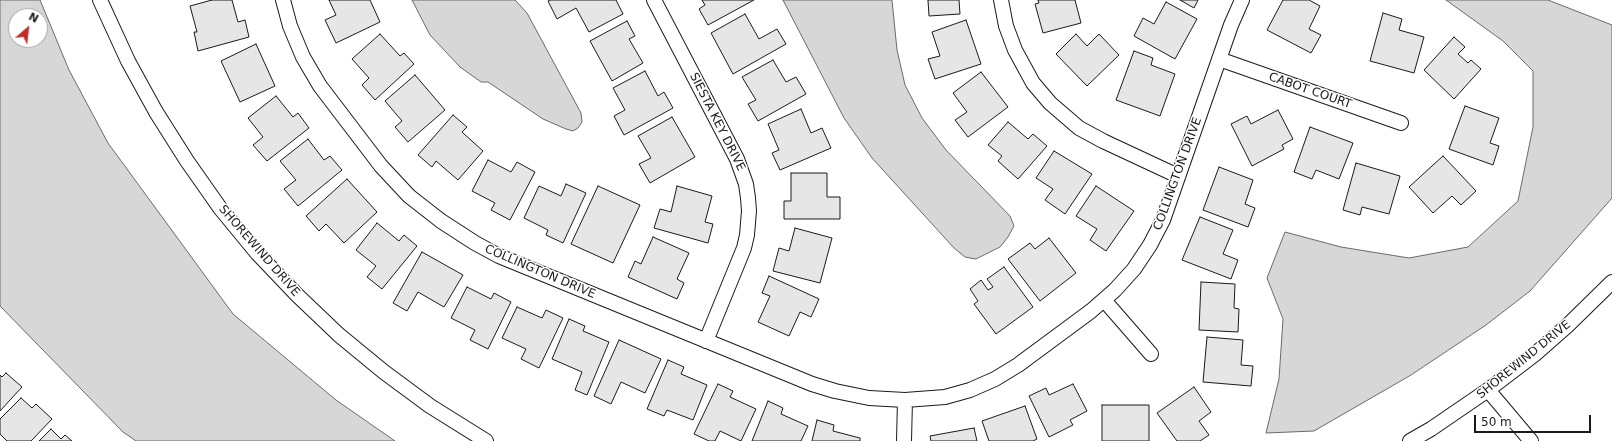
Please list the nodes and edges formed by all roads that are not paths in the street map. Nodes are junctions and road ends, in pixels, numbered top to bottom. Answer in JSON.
{"nodes":[{"id":1,"x":100,"y":0,"type":"edge"},
{"id":2,"x":283,"y":0,"type":"edge"},
{"id":3,"x":654,"y":0,"type":"edge"},
{"id":4,"x":1001,"y":0,"type":"edge"},
{"id":5,"x":1242,"y":0,"type":"edge"},
{"id":6,"x":1219,"y":59,"type":"junction"},
{"id":7,"x":1401,"y":123,"type":"dead end"},
{"id":8,"x":1178,"y":176,"type":"junction"},
{"id":9,"x":1612,"y":282,"type":"edge"},
{"id":10,"x":1104,"y":300,"type":"junction"},
{"id":11,"x":706,"y":341,"type":"junction"},
{"id":12,"x":1151,"y":354,"type":"dead end"},
{"id":13,"x":1488,"y":390,"type":"junction"},
{"id":14,"x":905,"y":400,"type":"junction"},
{"id":15,"x":486,"y":441,"type":"edge"},
{"id":16,"x":904,"y":441,"type":"edge"},
{"id":17,"x":1410,"y":441,"type":"edge"},
{"id":18,"x":1531,"y":441,"type":"edge"}],
"edges":[{"from":1,"to":15,"type":"street","name":"SHOREWIND DRIVE"},
{"from":2,"to":11,"type":"street","name":"COLLINGTON DRIVE"},
{"from":3,"to":11,"type":"street","name":"SIESTA KEY DRIVE"},
{"from":4,"to":8,"type":"street"},
{"from":5,"to":6,"type":"street","name":"COLLINGTON DRIVE"},
{"from":6,"to":7,"type":"street","name":"CABOT COURT"},
{"from":6,"to":8,"type":"street","name":"COLLINGTON DRIVE"},
{"from":8,"to":10,"type":"street","name":"COLLINGTON DRIVE"},
{"from":9,"to":13,"type":"street","name":"SHOREWIND DRIVE"},
{"from":10,"to":12,"type":"street"},
{"from":10,"to":14,"type":"street","name":"COLLINGTON DRIVE"},
{"from":11,"to":14,"type":"street","name":"COLLINGTON DRIVE"},
{"from":13,"to":17,"type":"street","name":"SHOREWIND DRIVE"},
{"from":13,"to":18,"type":"street"},
{"from":14,"to":16,"type":"street"}]}
